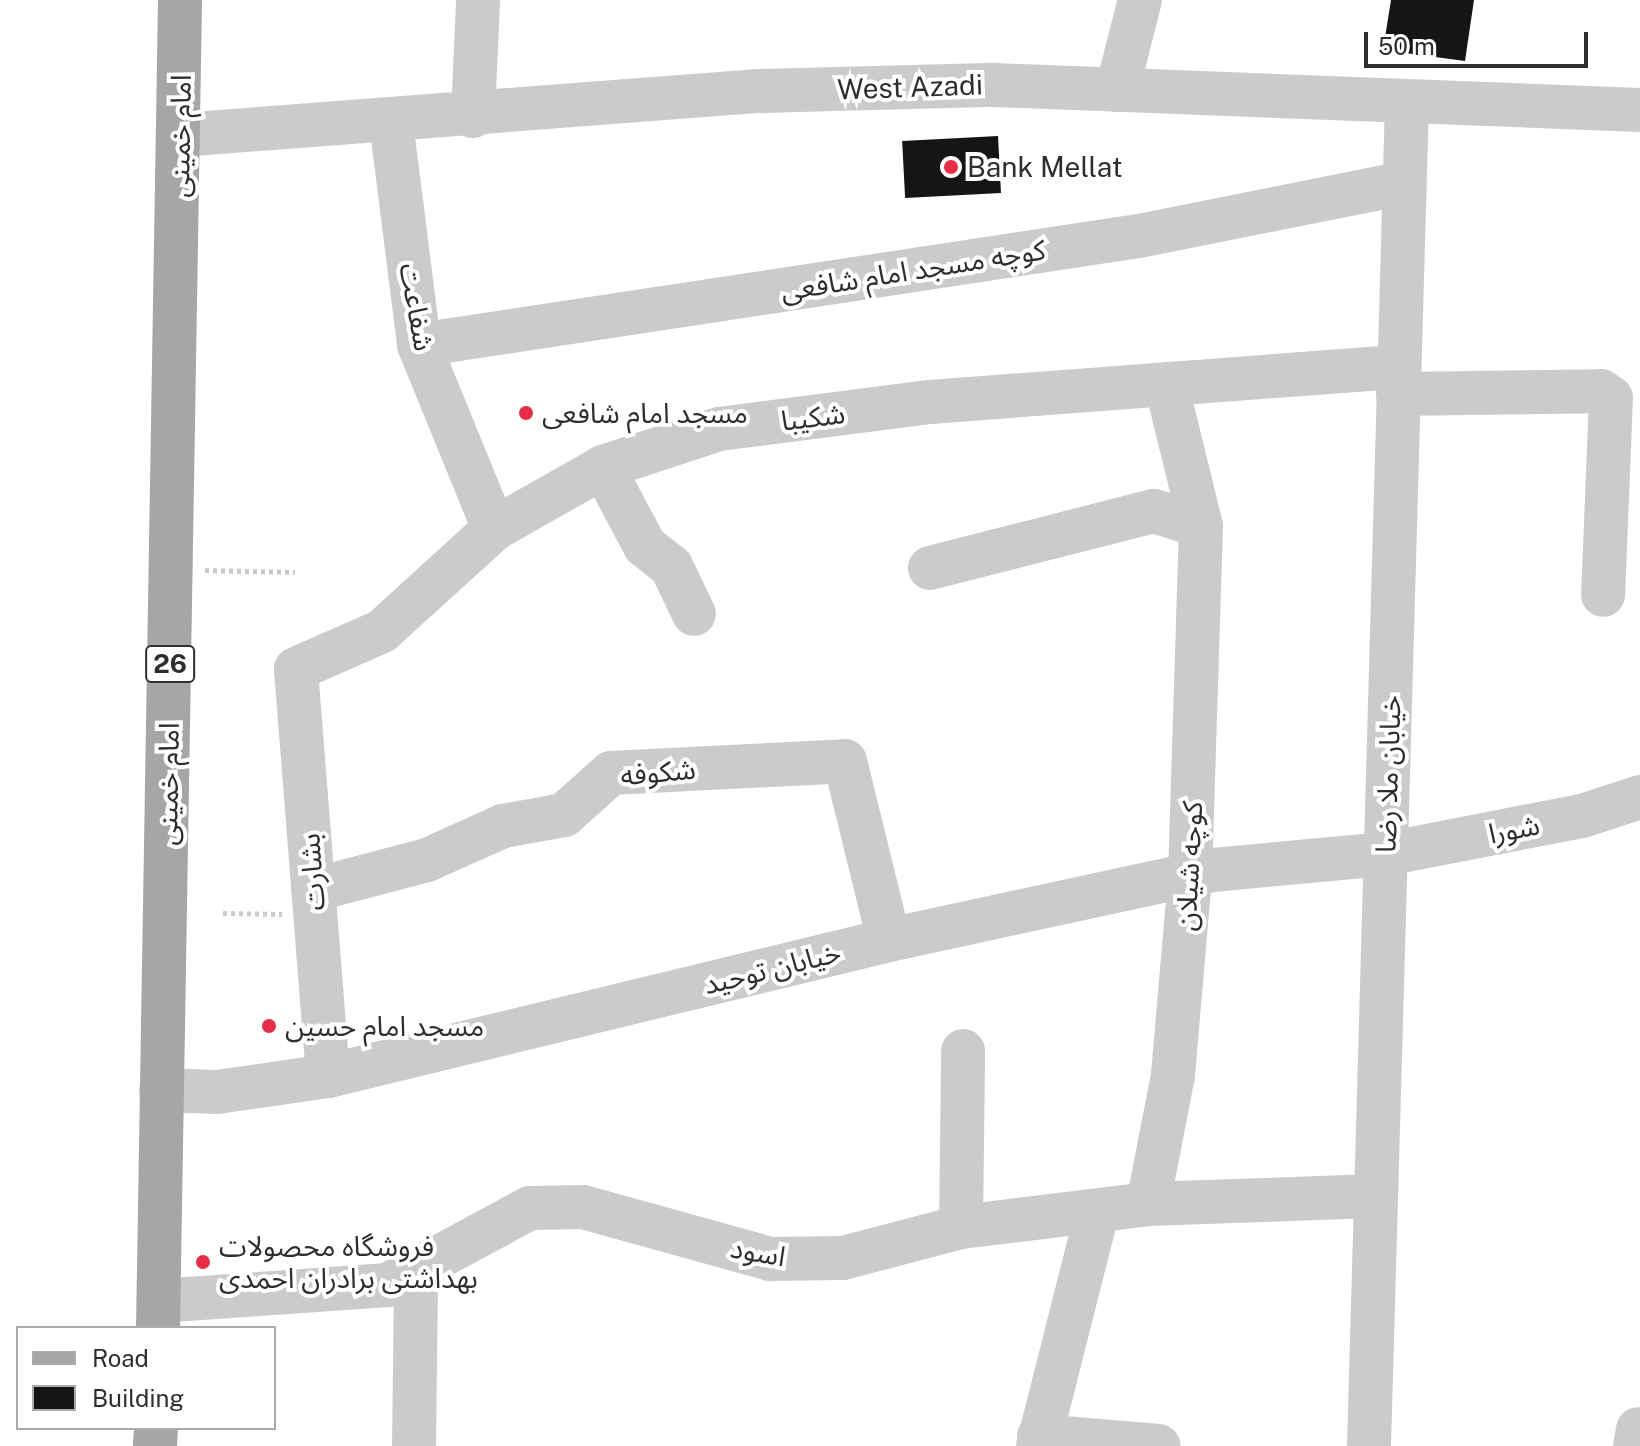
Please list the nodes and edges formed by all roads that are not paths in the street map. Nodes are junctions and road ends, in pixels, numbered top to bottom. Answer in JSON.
{"nodes":[{"id":1,"x":180,"y":0,"type":"edge"},
{"id":2,"x":478,"y":0,"type":"edge"},
{"id":3,"x":1140,"y":0,"type":"edge"},
{"id":4,"x":1117,"y":90,"type":"junction"},
{"id":5,"x":1407,"y":102,"type":"junction"},
{"id":6,"x":1640,"y":110,"type":"edge"},
{"id":7,"x":473,"y":116,"type":"junction"},
{"id":8,"x":391,"y":122,"type":"junction"},
{"id":9,"x":180,"y":135,"type":"junction"},
{"id":10,"x":1404,"y":183,"type":"junction"},
{"id":11,"x":419,"y":345,"type":"junction"},
{"id":12,"x":1399,"y":380,"type":"junction"},
{"id":13,"x":1166,"y":384,"type":"junction"},
{"id":14,"x":603,"y":467,"type":"junction"},
{"id":15,"x":1201,"y":526,"type":"junction"},
{"id":16,"x":494,"y":529,"type":"junction"},
{"id":17,"x":930,"y":568,"type":"dead end"},
{"id":18,"x":1603,"y":595,"type":"dead end"},
{"id":19,"x":694,"y":614,"type":"dead end"},
{"id":20,"x":296,"y":669,"type":"joint"},
{"id":21,"x":1640,"y":797,"type":"edge"},
{"id":22,"x":1386,"y":854,"type":"junction"},
{"id":23,"x":1190,"y":876,"type":"junction"},
{"id":24,"x":314,"y":902,"type":"junction"},
{"id":25,"x":889,"y":940,"type":"junction"},
{"id":26,"x":963,"y":1051,"type":"dead end"},
{"id":27,"x":328,"y":1076,"type":"junction"},
{"id":28,"x":161,"y":1090,"type":"junction"},
{"id":29,"x":1376,"y":1196,"type":"junction"},
{"id":30,"x":1148,"y":1204,"type":"junction"},
{"id":31,"x":1097,"y":1213,"type":"junction"},
{"id":32,"x":961,"y":1227,"type":"junction"},
{"id":33,"x":416,"y":1271,"type":"junction"},
{"id":34,"x":159,"y":1314,"type":"edge"},
{"id":35,"x":1038,"y":1441,"type":"edge"},
{"id":36,"x":414,"y":1446,"type":"edge"},
{"id":37,"x":1159,"y":1446,"type":"edge"},
{"id":38,"x":1369,"y":1446,"type":"edge"}],
"edges":[{"from":1,"to":9,"type":"main road","name":"امام خمینی","number":"26"},
{"from":2,"to":7,"type":"street"},
{"from":3,"to":4,"type":"street"},
{"from":4,"to":5,"type":"street","name":"West Azadi"},
{"from":4,"to":7,"type":"street","name":"West Azadi"},
{"from":5,"to":6,"type":"street","name":"West Azadi"},
{"from":5,"to":10,"type":"street","name":"خیابان ملا رضا"},
{"from":7,"to":8,"type":"street","name":"West Azadi"},
{"from":8,"to":9,"type":"street","name":"West Azadi"},
{"from":8,"to":11,"type":"street","name":"شفاعت"},
{"from":9,"to":28,"type":"main road","name":"امام خمینی","number":"26"},
{"from":10,"to":11,"type":"street","name":"کوچه مسجد امام شافعی"},
{"from":10,"to":12,"type":"street","name":"خیابان ملا رضا"},
{"from":11,"to":16,"type":"street","name":"شفاعت"},
{"from":12,"to":13,"type":"street","name":"شکیبا"},
{"from":12,"to":18,"type":"street","name":"شکیبا"},
{"from":12,"to":22,"type":"street","name":"خیابان ملا رضا"},
{"from":13,"to":14,"type":"street","name":"شکیبا"},
{"from":13,"to":15,"type":"street","name":"کوچه شیلان"},
{"from":14,"to":16,"type":"street","name":"شکیبا"},
{"from":14,"to":19,"type":"street"},
{"from":15,"to":17,"type":"street"},
{"from":15,"to":23,"type":"street","name":"کوچه شیلان"},
{"from":16,"to":20,"type":"street","name":"شکیبا"},
{"from":20,"to":24,"type":"street","name":"بشارت"},
{"from":21,"to":22,"type":"street","name":"شورا"},
{"from":22,"to":23,"type":"street","name":"خیابان توحید"},
{"from":22,"to":29,"type":"street","name":"خیابان ملا رضا"},
{"from":23,"to":25,"type":"street","name":"خیابان توحید"},
{"from":23,"to":30,"type":"street","name":"کوچه شیلان"},
{"from":24,"to":25,"type":"street","name":"شکوفه"},
{"from":24,"to":27,"type":"street","name":"بشارت"},
{"from":25,"to":27,"type":"street","name":"خیابان توحید"},
{"from":26,"to":32,"type":"street"},
{"from":27,"to":28,"type":"street","name":"خیابان توحید"},
{"from":28,"to":34,"type":"main road","name":"امام خمینی","number":"26"},
{"from":29,"to":30,"type":"street","name":"اسود"},
{"from":29,"to":38,"type":"street","name":"خیابان ملا رضا"},
{"from":30,"to":31,"type":"street","name":"اسود"},
{"from":31,"to":32,"type":"street","name":"اسود"},
{"from":31,"to":35,"type":"street"},
{"from":32,"to":33,"type":"street","name":"اسود"},
{"from":33,"to":34,"type":"street","name":"اسود"},
{"from":33,"to":36,"type":"street"},
{"from":35,"to":37,"type":"street"}]}
